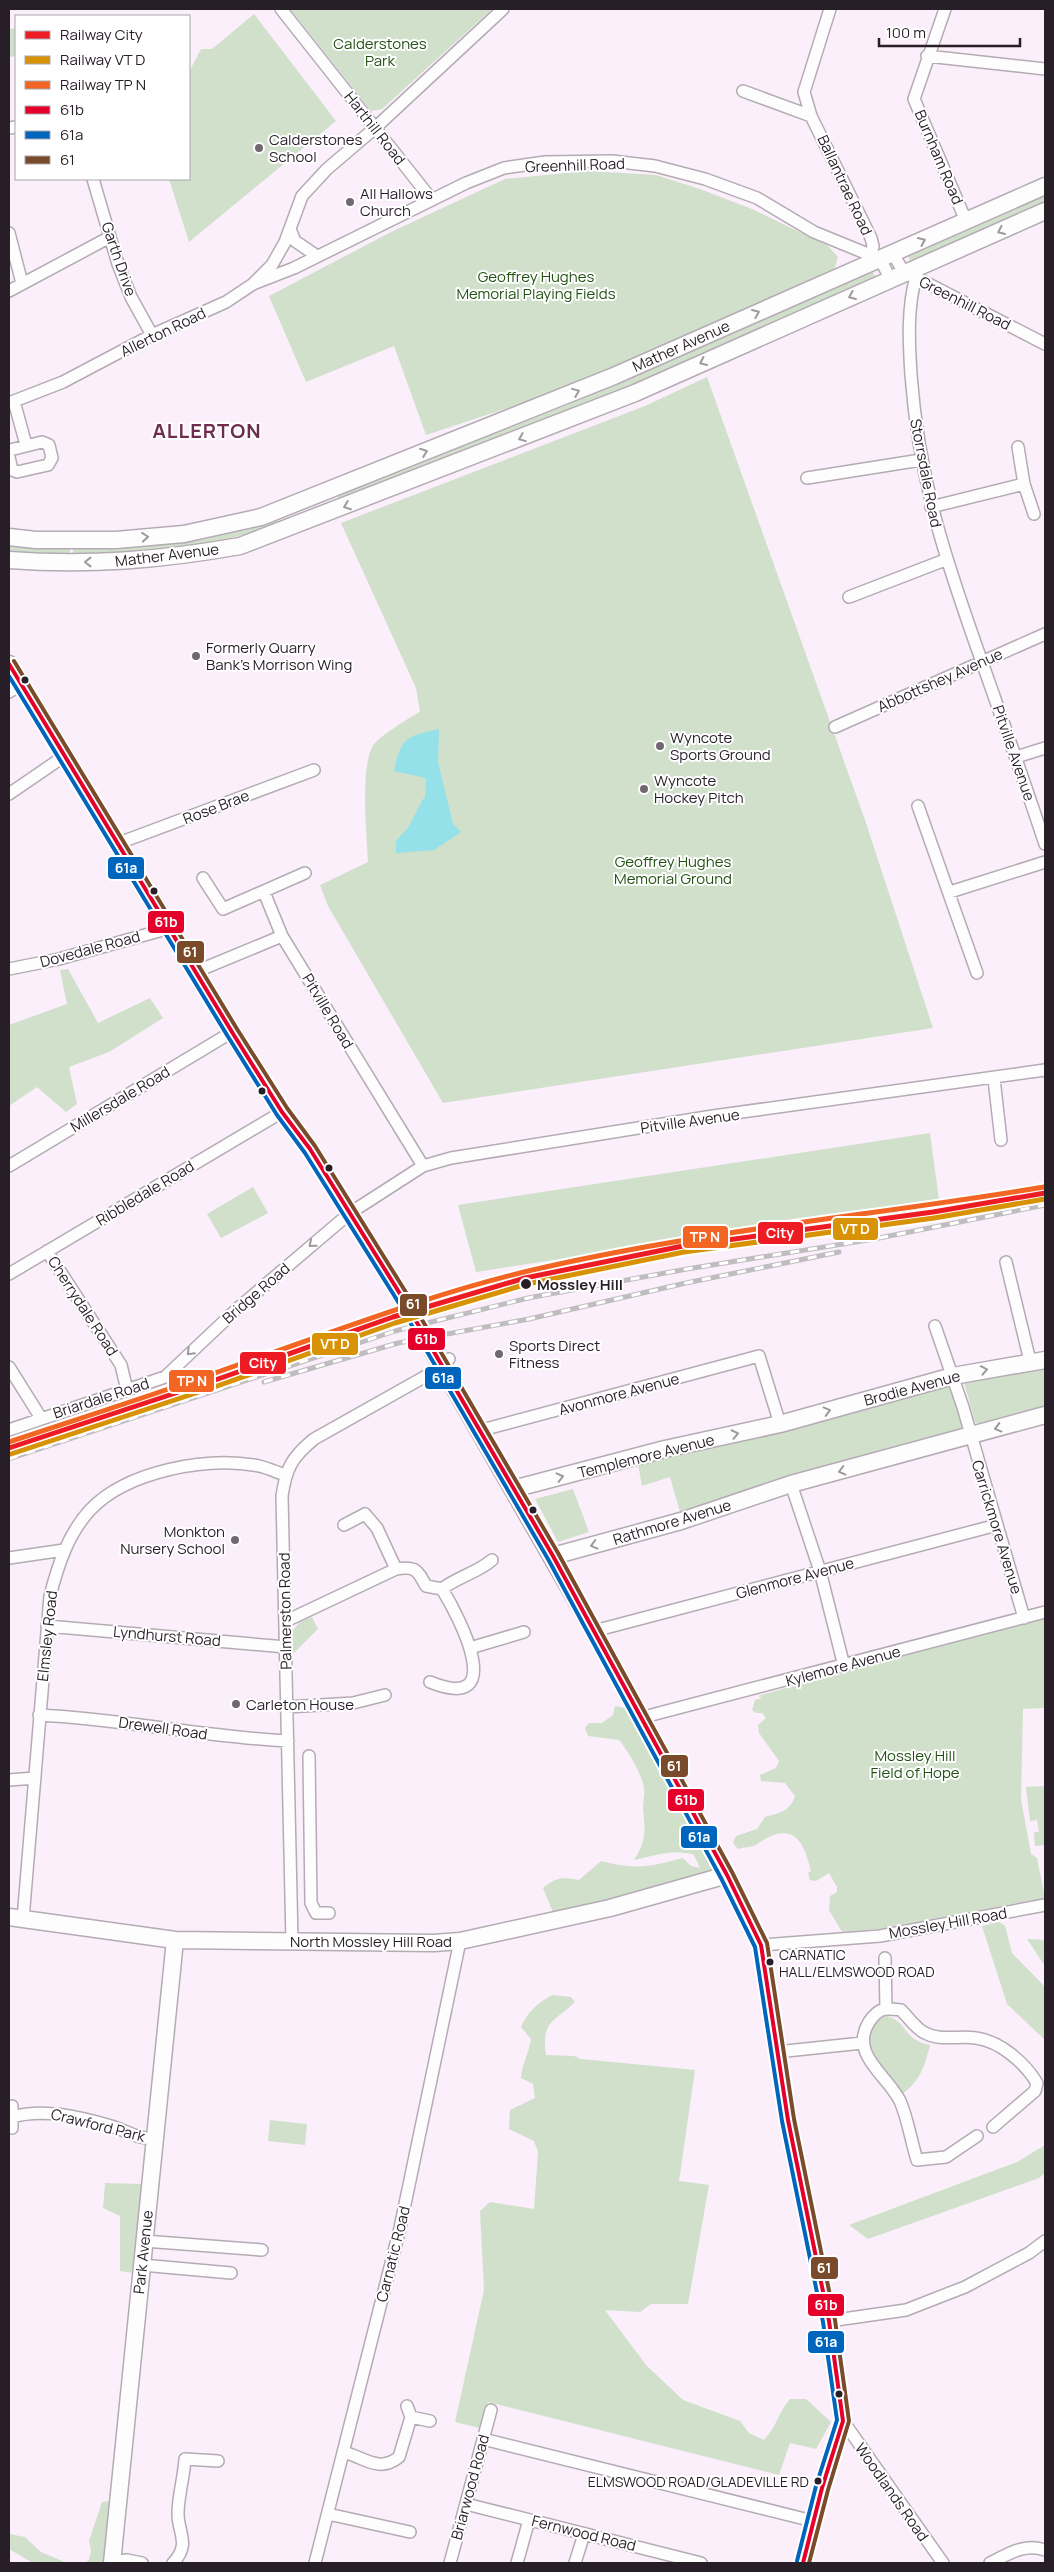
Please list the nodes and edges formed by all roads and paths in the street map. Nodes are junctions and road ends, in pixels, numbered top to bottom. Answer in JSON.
{"nodes":[{"id":1,"x":281,"y":9,"type":"edge"},
{"id":2,"x":503,"y":9,"type":"edge"},
{"id":3,"x":830,"y":9,"type":"edge"},
{"id":4,"x":945,"y":9,"type":"edge"},
{"id":5,"x":927,"y":56,"type":"junction"},
{"id":6,"x":1045,"y":69,"type":"edge"},
{"id":7,"x":743,"y":91,"type":"dead end"},
{"id":8,"x":812,"y":116,"type":"junction"},
{"id":9,"x":375,"y":128,"type":"junction"},
{"id":10,"x":93,"y":180,"type":"edge"},
{"id":11,"x":1045,"y":186,"type":"edge"},
{"id":12,"x":432,"y":200,"type":"junction"},
{"id":13,"x":1045,"y":211,"type":"edge"},
{"id":14,"x":966,"y":221,"type":"junction"},
{"id":15,"x":290,"y":229,"type":"junction"},
{"id":16,"x":9,"y":233,"type":"edge"},
{"id":17,"x":110,"y":237,"type":"junction"},
{"id":18,"x":317,"y":256,"type":"junction"},
{"id":19,"x":881,"y":256,"type":"junction"},
{"id":20,"x":904,"y":277,"type":"junction"},
{"id":21,"x":22,"y":283,"type":"junction"},
{"id":22,"x":253,"y":284,"type":"junction"},
{"id":23,"x":9,"y":291,"type":"edge"},
{"id":24,"x":152,"y":335,"type":"junction"},
{"id":25,"x":1045,"y":344,"type":"edge"},
{"id":26,"x":11,"y":402,"type":"edge"},
{"id":27,"x":26,"y":446,"type":"junction"},
{"id":28,"x":1018,"y":447,"type":"dead end"},
{"id":29,"x":9,"y":456,"type":"edge"},
{"id":30,"x":921,"y":460,"type":"junction"},
{"id":31,"x":807,"y":478,"type":"dead end"},
{"id":32,"x":1024,"y":484,"type":"junction"},
{"id":33,"x":313,"y":496,"type":"junction"},
{"id":34,"x":931,"y":507,"type":"junction"},
{"id":35,"x":1034,"y":514,"type":"dead end"},
{"id":36,"x":320,"y":516,"type":"junction"},
{"id":37,"x":9,"y":537,"type":"edge"},
{"id":38,"x":9,"y":560,"type":"edge"},
{"id":39,"x":946,"y":560,"type":"junction"},
{"id":40,"x":848,"y":597,"type":"dead end"},
{"id":41,"x":1045,"y":634,"type":"edge"},
{"id":42,"x":982,"y":662,"type":"junction"},
{"id":43,"x":9,"y":664,"type":"edge"},
{"id":44,"x":15,"y":689,"type":"edge"},
{"id":45,"x":835,"y":727,"type":"dead end"},
{"id":46,"x":1045,"y":748,"type":"edge"},
{"id":47,"x":66,"y":755,"type":"junction"},
{"id":48,"x":1016,"y":757,"type":"junction"},
{"id":49,"x":314,"y":770,"type":"dead end"},
{"id":50,"x":9,"y":794,"type":"edge"},
{"id":51,"x":918,"y":806,"type":"dead end"},
{"id":52,"x":119,"y":843,"type":"junction"},
{"id":53,"x":1045,"y":844,"type":"edge"},
{"id":54,"x":1045,"y":862,"type":"edge"},
{"id":55,"x":305,"y":874,"type":"dead end"},
{"id":56,"x":203,"y":878,"type":"dead end"},
{"id":57,"x":264,"y":892,"type":"junction"},
{"id":58,"x":950,"y":892,"type":"junction"},
{"id":59,"x":170,"y":928,"type":"junction"},
{"id":60,"x":282,"y":936,"type":"junction"},
{"id":61,"x":9,"y":969,"type":"edge"},
{"id":62,"x":195,"y":972,"type":"junction"},
{"id":63,"x":977,"y":973,"type":"dead end"},
{"id":64,"x":232,"y":1032,"type":"junction"},
{"id":65,"x":1045,"y":1070,"type":"edge"},
{"id":66,"x":994,"y":1078,"type":"junction"},
{"id":67,"x":282,"y":1112,"type":"junction"},
{"id":68,"x":1001,"y":1140,"type":"dead end"},
{"id":69,"x":9,"y":1166,"type":"edge"},
{"id":70,"x":423,"y":1166,"type":"junction"},
{"id":71,"x":350,"y":1213,"type":"junction"},
{"id":72,"x":48,"y":1251,"type":"junction"},
{"id":73,"x":1006,"y":1262,"type":"dead end"},
{"id":74,"x":9,"y":1274,"type":"edge"},
{"id":75,"x":936,"y":1326,"type":"dead end"},
{"id":76,"x":1038,"y":1361,"type":"edge"},
{"id":77,"x":445,"y":1363,"type":"junction"},
{"id":78,"x":9,"y":1367,"type":"edge"},
{"id":79,"x":953,"y":1376,"type":"junction"},
{"id":80,"x":165,"y":1377,"type":"joint"},
{"id":81,"x":127,"y":1390,"type":"junction"},
{"id":82,"x":1045,"y":1415,"type":"edge"},
{"id":83,"x":41,"y":1418,"type":"junction"},
{"id":84,"x":780,"y":1424,"type":"junction"},
{"id":85,"x":9,"y":1430,"type":"edge"},
{"id":86,"x":478,"y":1431,"type":"junction"},
{"id":87,"x":969,"y":1436,"type":"junction"},
{"id":88,"x":285,"y":1475,"type":"junction"},
{"id":89,"x":791,"y":1484,"type":"junction"},
{"id":90,"x":513,"y":1489,"type":"junction"},
{"id":91,"x":344,"y":1525,"type":"dead end"},
{"id":92,"x":997,"y":1526,"type":"junction"},
{"id":93,"x":64,"y":1550,"type":"junction"},
{"id":94,"x":553,"y":1556,"type":"junction"},
{"id":95,"x":9,"y":1558,"type":"edge"},
{"id":96,"x":490,"y":1567,"type":"dead end"},
{"id":97,"x":396,"y":1569,"type":"junction"},
{"id":98,"x":820,"y":1571,"type":"junction"},
{"id":99,"x":442,"y":1589,"type":"junction"},
{"id":100,"x":1045,"y":1612,"type":"edge"},
{"id":101,"x":1024,"y":1618,"type":"junction"},
{"id":102,"x":286,"y":1621,"type":"junction"},
{"id":103,"x":47,"y":1626,"type":"junction"},
{"id":104,"x":594,"y":1631,"type":"junction"},
{"id":105,"x":524,"y":1632,"type":"dead end"},
{"id":106,"x":286,"y":1646,"type":"junction"},
{"id":107,"x":470,"y":1648,"type":"junction"},
{"id":108,"x":844,"y":1666,"type":"junction"},
{"id":109,"x":430,"y":1682,"type":"dead end"},
{"id":110,"x":385,"y":1695,"type":"dead end"},
{"id":111,"x":288,"y":1707,"type":"junction"},
{"id":112,"x":39,"y":1716,"type":"junction"},
{"id":113,"x":640,"y":1718,"type":"junction"},
{"id":114,"x":288,"y":1742,"type":"junction"},
{"id":115,"x":309,"y":1756,"type":"dead end"},
{"id":116,"x":34,"y":1778,"type":"junction"},
{"id":117,"x":9,"y":1780,"type":"edge"},
{"id":118,"x":309,"y":1803,"type":"junction"},
{"id":119,"x":289,"y":1804,"type":"junction"},
{"id":120,"x":727,"y":1875,"type":"junction"},
{"id":121,"x":312,"y":1903,"type":"junction"},
{"id":122,"x":291,"y":1904,"type":"junction"},
{"id":123,"x":1045,"y":1905,"type":"edge"},
{"id":124,"x":329,"y":1913,"type":"dead end"},
{"id":125,"x":16,"y":1918,"type":"edge"},
{"id":126,"x":174,"y":1940,"type":"junction"},
{"id":127,"x":292,"y":1941,"type":"junction"},
{"id":128,"x":460,"y":1941,"type":"junction"},
{"id":129,"x":761,"y":1945,"type":"junction"},
{"id":130,"x":884,"y":1958,"type":"dead end"},
{"id":131,"x":886,"y":2008,"type":"junction"},
{"id":132,"x":862,"y":2043,"type":"junction"},
{"id":133,"x":777,"y":2052,"type":"junction"},
{"id":134,"x":12,"y":2117,"type":"dead end"},
{"id":135,"x":993,"y":2127,"type":"dead end"},
{"id":136,"x":977,"y":2136,"type":"dead end"},
{"id":137,"x":154,"y":2139,"type":"junction"},
{"id":138,"x":144,"y":2241,"type":"junction"},
{"id":139,"x":1045,"y":2242,"type":"edge"},
{"id":140,"x":262,"y":2250,"type":"dead end"},
{"id":141,"x":142,"y":2265,"type":"junction"},
{"id":142,"x":231,"y":2273,"type":"dead end"},
{"id":143,"x":829,"y":2321,"type":"junction"},
{"id":144,"x":491,"y":2410,"type":"dead end"},
{"id":145,"x":430,"y":2421,"type":"dead end"},
{"id":146,"x":843,"y":2421,"type":"junction"},
{"id":147,"x":483,"y":2439,"type":"junction"},
{"id":148,"x":344,"y":2452,"type":"junction"},
{"id":149,"x":218,"y":2461,"type":"dead end"},
{"id":150,"x":466,"y":2504,"type":"junction"},
{"id":151,"x":328,"y":2514,"type":"junction"},
{"id":152,"x":529,"y":2520,"type":"junction"},
{"id":153,"x":813,"y":2521,"type":"junction"},
{"id":154,"x":410,"y":2532,"type":"dead end"},
{"id":155,"x":584,"y":2534,"type":"junction"},
{"id":156,"x":1045,"y":2550,"type":"edge"},
{"id":157,"x":664,"y":2559,"type":"edge"},
{"id":158,"x":112,"y":2563,"type":"edge"},
{"id":159,"x":142,"y":2563,"type":"edge"},
{"id":160,"x":173,"y":2563,"type":"edge"},
{"id":161,"x":315,"y":2563,"type":"edge"},
{"id":162,"x":450,"y":2563,"type":"edge"},
{"id":163,"x":517,"y":2563,"type":"edge"},
{"id":164,"x":575,"y":2563,"type":"edge"},
{"id":165,"x":702,"y":2563,"type":"edge"},
{"id":166,"x":803,"y":2563,"type":"edge"},
{"id":167,"x":943,"y":2563,"type":"edge"},
{"id":168,"x":990,"y":2563,"type":"edge"}],
"edges":[{"from":1,"to":9,"type":"street","name":"Harthill Road"},
{"from":2,"to":9,"type":"street","name":"Allerton Road"},
{"from":3,"to":8,"type":"street","name":"Ballantrae Road"},
{"from":4,"to":5,"type":"street","name":"Burnham Road"},
{"from":5,"to":6,"type":"street"},
{"from":5,"to":14,"type":"street","name":"Burnham Road"},
{"from":7,"to":8,"type":"street"},
{"from":8,"to":19,"type":"street","name":"Ballantrae Road"},
{"from":9,"to":12,"type":"street","name":"Harthill Road"},
{"from":9,"to":15,"type":"street","name":"Allerton Road"},
{"from":10,"to":17,"type":"street","name":"Garth Drive"},
{"from":11,"to":14,"type":"street","name":"Mather Avenue"},
{"from":12,"to":18,"type":"street","name":"Greenhill Road"},
{"from":12,"to":19,"type":"street","name":"Greenhill Road"},
{"from":13,"to":20,"type":"street","name":"Mather Avenue","one_way":true},
{"from":19,"to":14,"type":"street","name":"Mather Avenue","one_way":true},
{"from":15,"to":18,"type":"street"},
{"from":15,"to":22,"type":"street","name":"Allerton Road"},
{"from":16,"to":21,"type":"street"},
{"from":17,"to":21,"type":"street"},
{"from":17,"to":24,"type":"street","name":"Garth Drive"},
{"from":18,"to":22,"type":"street","name":"Greenhill Road"},
{"from":19,"to":20,"type":"street","name":"Greenhill Road"},
{"from":33,"to":19,"type":"street","name":"Mather Avenue","one_way":true},
{"from":20,"to":25,"type":"street","name":"Greenhill Road"},
{"from":20,"to":30,"type":"street","name":"Storrsdale Road"},
{"from":20,"to":36,"type":"street","name":"Mather Avenue","one_way":true},
{"from":21,"to":23,"type":"street"},
{"from":22,"to":24,"type":"street","name":"Allerton Road"},
{"from":24,"to":26,"type":"street","name":"Allerton Road"},
{"from":26,"to":27,"type":"street"},
{"from":27,"to":29,"type":"street"},
{"from":27,"to":29,"type":"street"},
{"from":28,"to":32,"type":"street"},
{"from":30,"to":31,"type":"street"},
{"from":30,"to":34,"type":"street","name":"Storrsdale Road"},
{"from":32,"to":34,"type":"street"},
{"from":32,"to":35,"type":"street"},
{"from":33,"to":36,"type":"street"},
{"from":37,"to":33,"type":"street","name":"Mather Avenue","one_way":true},
{"from":34,"to":39,"type":"street","name":"Storrsdale Road"},
{"from":36,"to":38,"type":"street","name":"Mather Avenue","one_way":true},
{"from":39,"to":40,"type":"street"},
{"from":39,"to":42,"type":"street","name":"Storrsdale Road"},
{"from":41,"to":42,"type":"street","name":"Abbottshey Avenue"},
{"from":42,"to":45,"type":"street","name":"Abbottshey Avenue"},
{"from":42,"to":48,"type":"street","name":"Pitville Avenue"},
{"from":43,"to":44,"type":"street"},
{"from":44,"to":47,"type":"street"},
{"from":46,"to":48,"type":"street"},
{"from":47,"to":50,"type":"street"},
{"from":47,"to":52,"type":"street"},
{"from":48,"to":53,"type":"street","name":"Pitville Avenue"},
{"from":49,"to":52,"type":"street","name":"Rose Brae"},
{"from":51,"to":58,"type":"street"},
{"from":52,"to":59,"type":"street"},
{"from":54,"to":58,"type":"street"},
{"from":55,"to":57,"type":"street"},
{"from":56,"to":57,"type":"street"},
{"from":57,"to":60,"type":"street","name":"Pitville Road"},
{"from":58,"to":63,"type":"street"},
{"from":59,"to":61,"type":"street","name":"Dovedale Road"},
{"from":59,"to":62,"type":"street"},
{"from":60,"to":62,"type":"street"},
{"from":60,"to":70,"type":"street","name":"Pitville Road"},
{"from":62,"to":64,"type":"street"},
{"from":64,"to":67,"type":"street"},
{"from":64,"to":69,"type":"street","name":"Millersdale Road"},
{"from":65,"to":66,"type":"street","name":"Pitville Avenue"},
{"from":66,"to":68,"type":"street"},
{"from":66,"to":70,"type":"street","name":"Pitville Avenue"},
{"from":67,"to":71,"type":"street"},
{"from":67,"to":72,"type":"street","name":"Ribbledale Road"},
{"from":70,"to":71,"type":"street","name":"Pitville Avenue"},
{"from":71,"to":77,"type":"street","bridge":true},
{"from":71,"to":80,"type":"street","name":"Bridge Road","one_way":true},
{"from":72,"to":74,"type":"street","name":"Ribbledale Road"},
{"from":72,"to":81,"type":"street","name":"Cherrydale Road"},
{"from":73,"to":76,"type":"street"},
{"from":75,"to":79,"type":"street","name":"Carrickmore Avenue"},
{"from":79,"to":76,"type":"street","name":"Brodie Avenue","one_way":true},
{"from":77,"to":86,"type":"street"},
{"from":77,"to":88,"type":"street","name":"Palmerston Road"},
{"from":78,"to":83,"type":"street"},
{"from":84,"to":79,"type":"street","name":"Brodie Avenue","one_way":true},
{"from":79,"to":87,"type":"street","name":"Carrickmore Avenue"},
{"from":80,"to":81,"type":"street","name":"Briardale Road"},
{"from":81,"to":83,"type":"street","name":"Briardale Road"},
{"from":82,"to":87,"type":"street","one_way":true},
{"from":83,"to":85,"type":"street","name":"Briardale Road"},
{"from":84,"to":86,"type":"street","name":"Avonmore Avenue"},
{"from":90,"to":84,"type":"street","name":"Templemore Avenue","one_way":true},
{"from":86,"to":90,"type":"street"},
{"from":87,"to":89,"type":"street","one_way":true},
{"from":87,"to":92,"type":"street","name":"Carrickmore Avenue"},
{"from":88,"to":93,"type":"street","name":"Elmsley Road"},
{"from":88,"to":102,"type":"street","name":"Palmerston Road"},
{"from":89,"to":94,"type":"street","name":"Rathmore Avenue","one_way":true},
{"from":89,"to":98,"type":"street"},
{"from":90,"to":94,"type":"street"},
{"from":91,"to":97,"type":"street"},
{"from":92,"to":98,"type":"street","name":"Glenmore Avenue"},
{"from":92,"to":101,"type":"street","name":"Carrickmore Avenue"},
{"from":93,"to":95,"type":"street"},
{"from":93,"to":103,"type":"street","name":"Elmsley Road"},
{"from":94,"to":104,"type":"street"},
{"from":96,"to":99,"type":"street"},
{"from":97,"to":99,"type":"street"},
{"from":97,"to":102,"type":"street"},
{"from":98,"to":104,"type":"street","name":"Glenmore Avenue"},
{"from":98,"to":108,"type":"street"},
{"from":99,"to":107,"type":"street"},
{"from":100,"to":101,"type":"street","name":"Kylemore Avenue"},
{"from":101,"to":108,"type":"street","name":"Kylemore Avenue"},
{"from":102,"to":106,"type":"street","name":"Palmerston Road"},
{"from":103,"to":106,"type":"street","name":"Lyndhurst Road"},
{"from":103,"to":112,"type":"street","name":"Elmsley Road"},
{"from":104,"to":113,"type":"street"},
{"from":105,"to":107,"type":"street"},
{"from":106,"to":111,"type":"street","name":"Palmerston Road"},
{"from":107,"to":109,"type":"street"},
{"from":108,"to":113,"type":"street","name":"Kylemore Avenue"},
{"from":110,"to":111,"type":"street"},
{"from":111,"to":114,"type":"street","name":"Palmerston Road"},
{"from":112,"to":114,"type":"street","name":"Drewell Road"},
{"from":112,"to":116,"type":"street","name":"Elmsley Road"},
{"from":113,"to":120,"type":"street"},
{"from":114,"to":119,"type":"street","name":"Palmerston Road"},
{"from":115,"to":118,"type":"street"},
{"from":116,"to":117,"type":"street"},
{"from":116,"to":125,"type":"street","name":"Elmsley Road"},
{"from":118,"to":119,"type":"street"},
{"from":118,"to":121,"type":"street"},
{"from":119,"to":122,"type":"street","name":"Palmerston Road"},
{"from":120,"to":128,"type":"street","name":"North Mossley Hill Road"},
{"from":120,"to":129,"type":"street"},
{"from":121,"to":122,"type":"street"},
{"from":121,"to":124,"type":"street"},
{"from":122,"to":127,"type":"street","name":"Palmerston Road"},
{"from":123,"to":129,"type":"street","name":"Mossley Hill Road"},
{"from":125,"to":126,"type":"street","name":"North Mossley Hill Road"},
{"from":126,"to":127,"type":"street","name":"North Mossley Hill Road"},
{"from":126,"to":137,"type":"street","name":"Park Avenue"},
{"from":127,"to":128,"type":"street","name":"North Mossley Hill Road"},
{"from":128,"to":148,"type":"street","name":"Carnatic Road"},
{"from":129,"to":133,"type":"street"},
{"from":130,"to":131,"type":"street"},
{"from":131,"to":132,"type":"street"},
{"from":131,"to":135,"type":"street"},
{"from":132,"to":133,"type":"street"},
{"from":132,"to":136,"type":"street"},
{"from":133,"to":143,"type":"street"},
{"from":134,"to":137,"type":"street","name":"Crawford Park"},
{"from":137,"to":138,"type":"street","name":"Park Avenue"},
{"from":138,"to":140,"type":"street"},
{"from":138,"to":141,"type":"street","name":"Park Avenue"},
{"from":139,"to":143,"type":"street"},
{"from":141,"to":142,"type":"street"},
{"from":141,"to":158,"type":"street","name":"Park Avenue"},
{"from":143,"to":146,"type":"street"},
{"from":144,"to":147,"type":"street","name":"Briarwood Road"},
{"from":145,"to":148,"type":"street"},
{"from":146,"to":153,"type":"street"},
{"from":146,"to":167,"type":"street","name":"Woodlands Road"},
{"from":147,"to":150,"type":"street","name":"Briarwood Road"},
{"from":147,"to":153,"type":"street"},
{"from":148,"to":151,"type":"street","name":"Carnatic Road"},
{"from":149,"to":160,"type":"street"},
{"from":150,"to":152,"type":"street","name":"Fernwood Road"},
{"from":150,"to":162,"type":"street","name":"Briarwood Road"},
{"from":151,"to":154,"type":"street"},
{"from":151,"to":161,"type":"street","name":"Carnatic Road"},
{"from":152,"to":155,"type":"street","name":"Fernwood Road"},
{"from":152,"to":163,"type":"street"},
{"from":153,"to":166,"type":"street"},
{"from":155,"to":157,"type":"street","name":"Fernwood Road"},
{"from":155,"to":164,"type":"street"},
{"from":156,"to":168,"type":"street"},
{"from":157,"to":165,"type":"street","name":"Fernwood Road"},
{"from":158,"to":159,"type":"street"}]}
